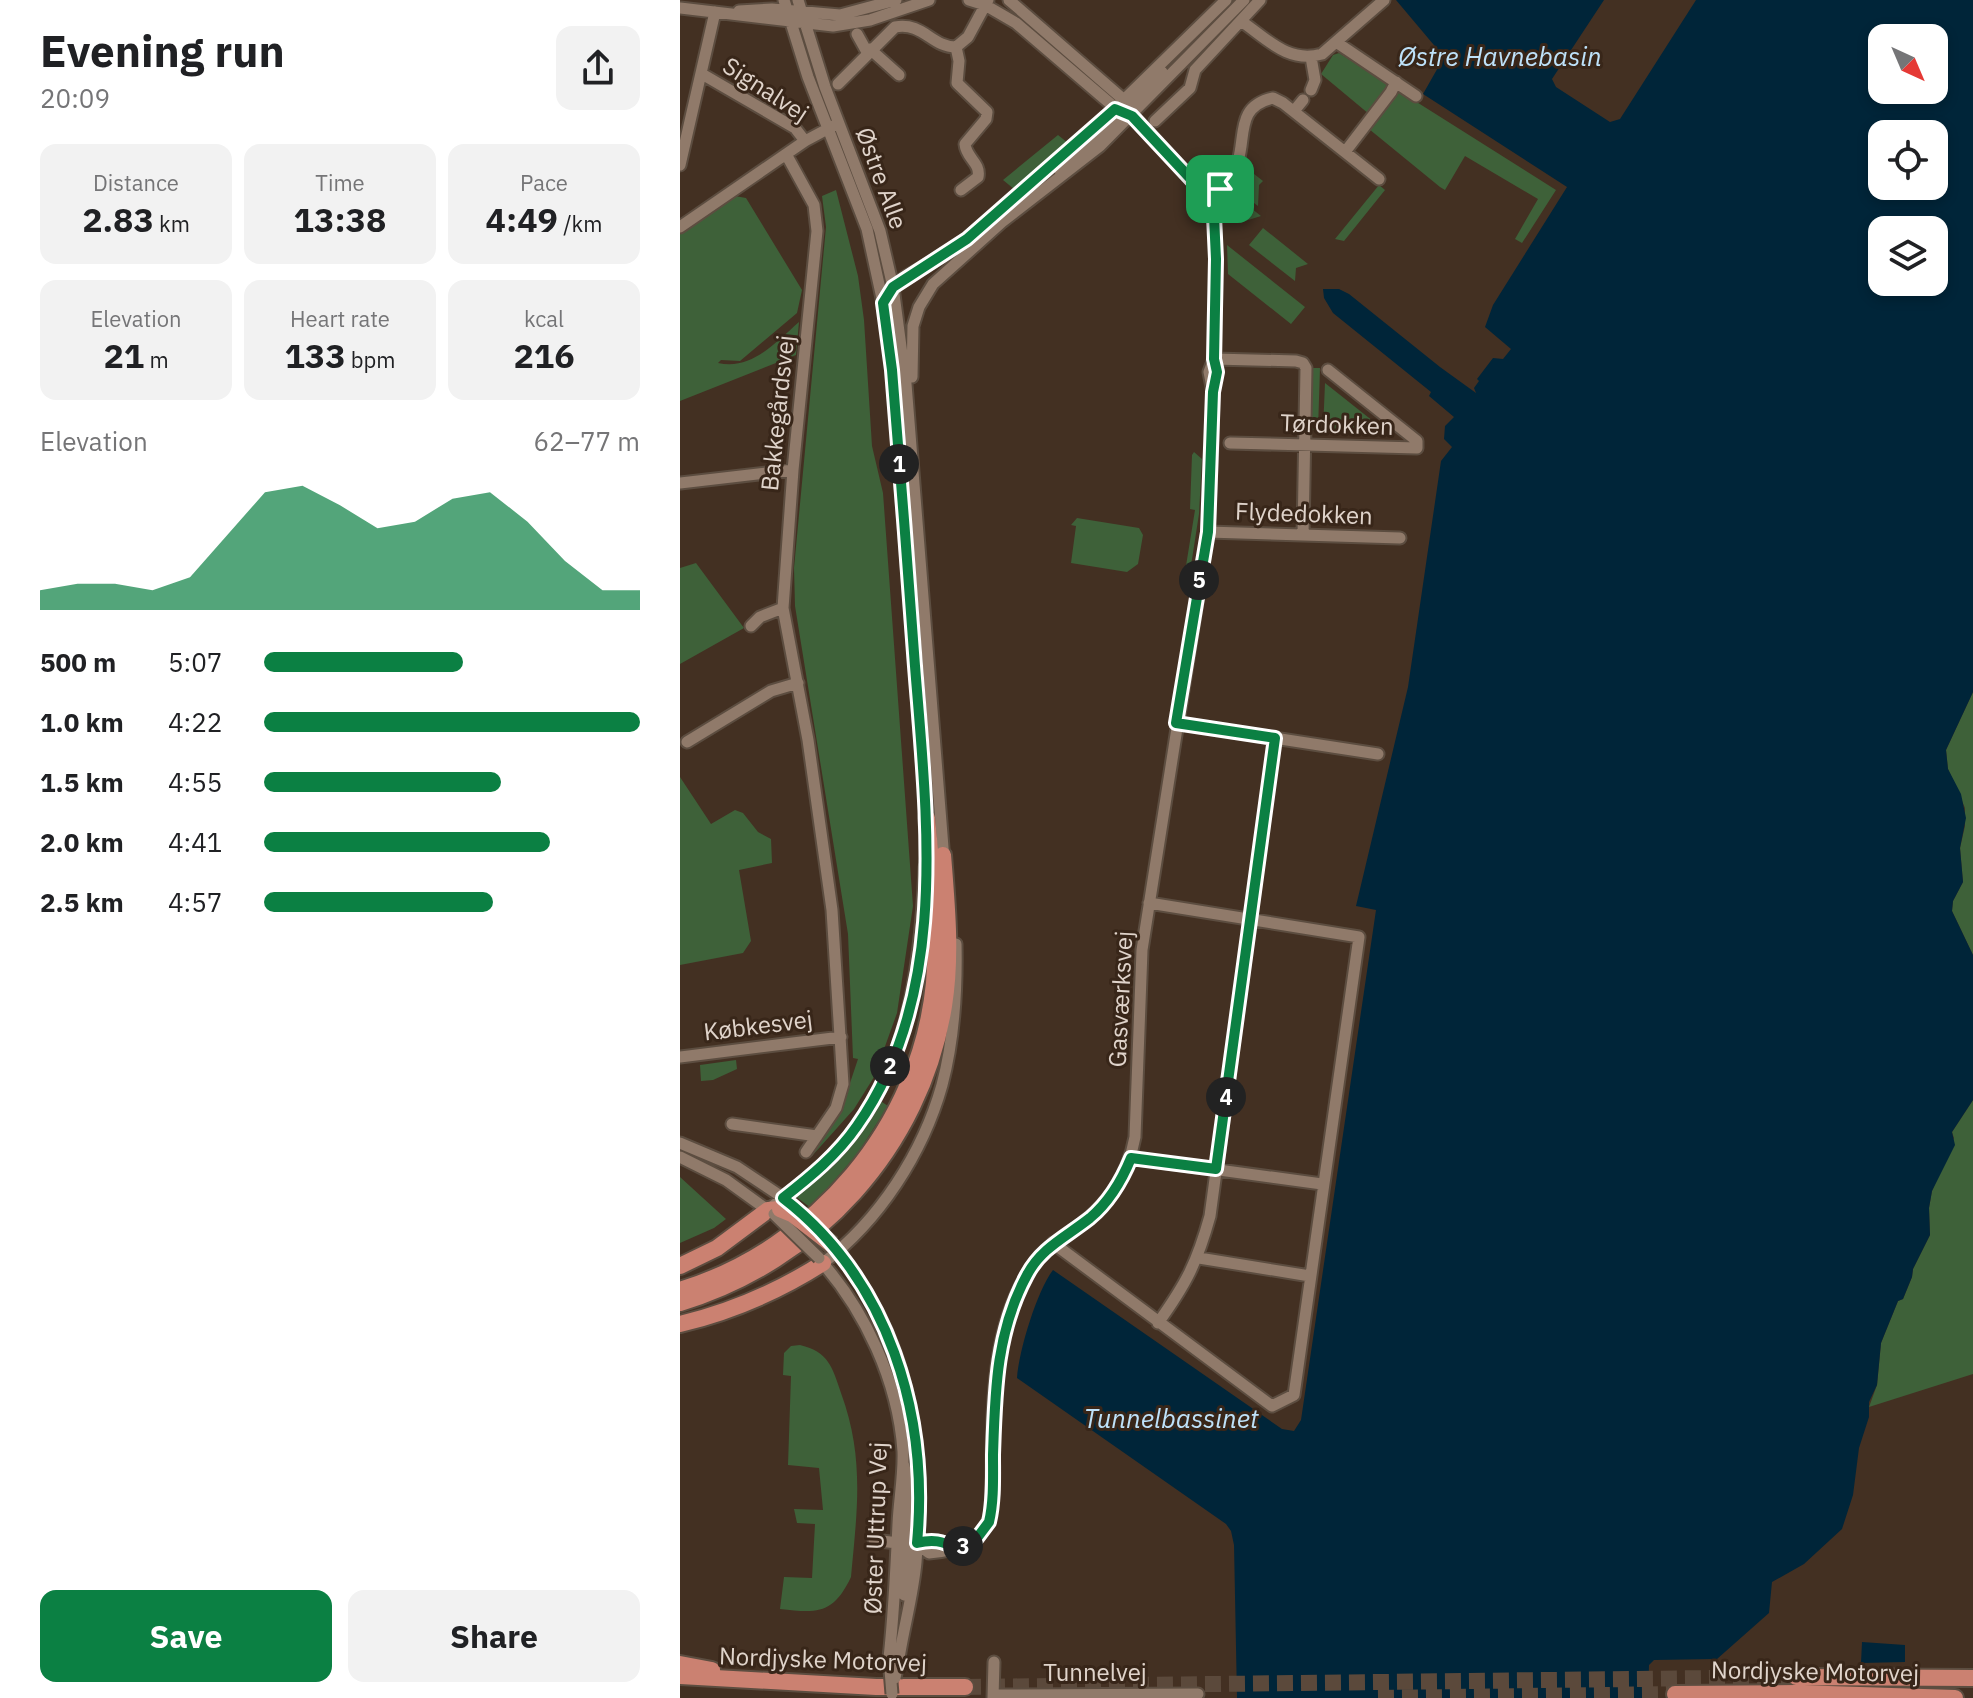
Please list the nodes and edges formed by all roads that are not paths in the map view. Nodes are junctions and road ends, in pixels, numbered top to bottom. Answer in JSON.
{"nodes":[{"id":1,"x":798,"y":0,"type":"edge"},
{"id":2,"x":896,"y":0,"type":"edge"},
{"id":3,"x":929,"y":0,"type":"edge"},
{"id":4,"x":969,"y":0,"type":"edge"},
{"id":5,"x":1009,"y":0,"type":"edge"},
{"id":6,"x":1207,"y":0,"type":"edge"},
{"id":7,"x":1226,"y":0,"type":"edge"},
{"id":8,"x":1244,"y":0,"type":"edge"},
{"id":9,"x":1260,"y":0,"type":"edge"},
{"id":10,"x":1384,"y":0,"type":"edge"},
{"id":11,"x":986,"y":2,"type":"edge"},
{"id":12,"x":680,"y":8,"type":"edge"},
{"id":13,"x":787,"y":11,"type":"edge"},
{"id":14,"x":715,"y":12,"type":"junction"},
{"id":15,"x":1207,"y":18,"type":"junction"},
{"id":16,"x":804,"y":19,"type":"junction"},
{"id":17,"x":1241,"y":21,"type":"junction"},
{"id":18,"x":857,"y":34,"type":"dead end"},
{"id":19,"x":1336,"y":42,"type":"junction"},
{"id":20,"x":956,"y":47,"type":"junction"},
{"id":21,"x":869,"y":51,"type":"junction"},
{"id":22,"x":1311,"y":57,"type":"junction"},
{"id":23,"x":702,"y":74,"type":"junction"},
{"id":24,"x":899,"y":75,"type":"dead end"},
{"id":25,"x":1396,"y":82,"type":"junction"},
{"id":26,"x":838,"y":84,"type":"dead end"},
{"id":27,"x":1416,"y":96,"type":"dead end"},
{"id":28,"x":1124,"y":100,"type":"junction"},
{"id":29,"x":1294,"y":111,"type":"junction"},
{"id":30,"x":1123,"y":113,"type":"junction"},
{"id":31,"x":1155,"y":121,"type":"dead end"},
{"id":32,"x":685,"y":124,"type":"edge"},
{"id":33,"x":834,"y":126,"type":"junction"},
{"id":34,"x":805,"y":141,"type":"junction"},
{"id":35,"x":1345,"y":152,"type":"junction"},
{"id":36,"x":786,"y":154,"type":"junction"},
{"id":37,"x":680,"y":165,"type":"edge"},
{"id":38,"x":1379,"y":179,"type":"dead end"},
{"id":39,"x":1220,"y":189,"type":"junction"},
{"id":40,"x":961,"y":190,"type":"dead end"},
{"id":41,"x":1203,"y":192,"type":"junction"},
{"id":42,"x":1214,"y":216,"type":"junction"},
{"id":43,"x":680,"y":227,"type":"edge"},
{"id":44,"x":893,"y":287,"type":"junction"},
{"id":45,"x":883,"y":303,"type":"junction"},
{"id":46,"x":1214,"y":359,"type":"junction"},
{"id":47,"x":1328,"y":370,"type":"dead end"},
{"id":48,"x":1230,"y":443,"type":"dead end"},
{"id":49,"x":1304,"y":445,"type":"junction"},
{"id":50,"x":912,"y":450,"type":"junction"},
{"id":51,"x":793,"y":470,"type":"junction"},
{"id":52,"x":680,"y":483,"type":"edge"},
{"id":53,"x":1208,"y":532,"type":"junction"},
{"id":54,"x":1303,"y":535,"type":"junction"},
{"id":55,"x":1400,"y":538,"type":"dead end"},
{"id":56,"x":783,"y":608,"type":"junction"},
{"id":57,"x":751,"y":626,"type":"dead end"},
{"id":58,"x":798,"y":683,"type":"junction"},
{"id":59,"x":1176,"y":723,"type":"junction"},
{"id":60,"x":1275,"y":738,"type":"junction"},
{"id":61,"x":687,"y":742,"type":"dead end"},
{"id":62,"x":1378,"y":754,"type":"dead end"},
{"id":63,"x":927,"y":818,"type":"junction"},
{"id":64,"x":943,"y":855,"type":"junction"},
{"id":65,"x":1149,"y":903,"type":"junction"},
{"id":66,"x":1252,"y":920,"type":"junction"},
{"id":67,"x":841,"y":1037,"type":"junction"},
{"id":68,"x":680,"y":1057,"type":"edge"},
{"id":69,"x":732,"y":1124,"type":"dead end"},
{"id":70,"x":817,"y":1136,"type":"junction"},
{"id":71,"x":680,"y":1143,"type":"edge"},
{"id":72,"x":806,"y":1152,"type":"dead end"},
{"id":73,"x":680,"y":1157,"type":"edge"},
{"id":74,"x":1131,"y":1158,"type":"junction"},
{"id":75,"x":1216,"y":1169,"type":"junction"},
{"id":76,"x":1322,"y":1184,"type":"junction"},
{"id":77,"x":778,"y":1208,"type":"junction"},
{"id":78,"x":1053,"y":1243,"type":"junction"},
{"id":79,"x":834,"y":1248,"type":"junction"},
{"id":80,"x":1199,"y":1258,"type":"junction"},
{"id":81,"x":821,"y":1260,"type":"junction"},
{"id":82,"x":680,"y":1266,"type":"edge"},
{"id":83,"x":1310,"y":1276,"type":"junction"},
{"id":84,"x":680,"y":1290,"type":"edge"},
{"id":85,"x":680,"y":1303,"type":"edge"},
{"id":86,"x":1158,"y":1323,"type":"junction"},
{"id":87,"x":680,"y":1324,"type":"edge"},
{"id":88,"x":903,"y":1463,"type":"junction"},
{"id":89,"x":874,"y":1540,"type":"dead end"},
{"id":90,"x":897,"y":1543,"type":"junction"},
{"id":91,"x":917,"y":1543,"type":"junction"},
{"id":92,"x":906,"y":1612,"type":"junction"},
{"id":93,"x":894,"y":1658,"type":"junction"},
{"id":94,"x":994,"y":1662,"type":"dead end"},
{"id":95,"x":680,"y":1664,"type":"edge"},
{"id":96,"x":680,"y":1676,"type":"edge"},
{"id":97,"x":1796,"y":1677,"type":"tunnel mouth"},
{"id":98,"x":1973,"y":1678,"type":"edge"},
{"id":99,"x":773,"y":1682,"type":"junction"},
{"id":100,"x":965,"y":1687,"type":"tunnel mouth"},
{"id":101,"x":1198,"y":1694,"type":"dead end"},
{"id":102,"x":1675,"y":1694,"type":"dead end"},
{"id":103,"x":892,"y":1696,"type":"edge"},
{"id":104,"x":993,"y":1696,"type":"edge"},
{"id":105,"x":1940,"y":1697,"type":"edge"},
{"id":106,"x":1955,"y":1698,"type":"edge"}],
"edges":[{"from":1,"to":16,"type":"street","name":"Østre Alle"},
{"from":2,"to":16,"type":"street"},
{"from":3,"to":16,"type":"street"},
{"from":4,"to":11,"type":"street"},
{"from":5,"to":28,"type":"street"},
{"from":6,"to":15,"type":"street"},
{"from":7,"to":15,"type":"street"},
{"from":8,"to":30,"type":"street"},
{"from":9,"to":17,"type":"street"},
{"from":10,"to":19,"type":"street"},
{"from":11,"to":20,"type":"street"},
{"from":11,"to":30,"type":"street"},
{"from":12,"to":14,"type":"street"},
{"from":13,"to":14,"type":"street"},
{"from":13,"to":16,"type":"street"},
{"from":13,"to":33,"type":"street","name":"Østre Alle"},
{"from":14,"to":23,"type":"street"},
{"from":15,"to":28,"type":"street"},
{"from":15,"to":30,"type":"street"},
{"from":16,"to":33,"type":"street","name":"Østre Alle"},
{"from":17,"to":22,"type":"street"},
{"from":17,"to":31,"type":"street"},
{"from":18,"to":21,"type":"street"},
{"from":19,"to":22,"type":"street"},
{"from":19,"to":25,"type":"street"},
{"from":20,"to":21,"type":"street"},
{"from":20,"to":40,"type":"street"},
{"from":21,"to":24,"type":"street"},
{"from":21,"to":26,"type":"street"},
{"from":22,"to":29,"type":"street"},
{"from":23,"to":32,"type":"street"},
{"from":23,"to":34,"type":"street","name":"Signalvej"},
{"from":25,"to":27,"type":"street"},
{"from":25,"to":35,"type":"street"},
{"from":28,"to":30,"type":"street"},
{"from":29,"to":35,"type":"street"},
{"from":29,"to":39,"type":"street"},
{"from":30,"to":41,"type":"street"},
{"from":30,"to":44,"type":"street"},
{"from":30,"to":50,"type":"street"},
{"from":32,"to":37,"type":"street"},
{"from":33,"to":34,"type":"street"},
{"from":33,"to":44,"type":"street","name":"Østre Alle"},
{"from":33,"to":45,"type":"street","name":"Østre Alle"},
{"from":34,"to":36,"type":"street"},
{"from":35,"to":38,"type":"street"},
{"from":36,"to":43,"type":"street"},
{"from":36,"to":51,"type":"street","name":"Bakkegårdsvej"},
{"from":39,"to":41,"type":"street"},
{"from":39,"to":42,"type":"street"},
{"from":41,"to":42,"type":"street"},
{"from":42,"to":46,"type":"street","name":"Gasværksvej"},
{"from":44,"to":45,"type":"street"},
{"from":44,"to":50,"type":"street","name":"Østre Alle"},
{"from":45,"to":63,"type":"street","name":"Østre Alle"},
{"from":46,"to":49,"type":"street"},
{"from":46,"to":53,"type":"street","name":"Gasværksvej"},
{"from":47,"to":49,"type":"street","name":"Tørdokken"},
{"from":48,"to":49,"type":"street","name":"Tørdokken"},
{"from":49,"to":54,"type":"street"},
{"from":50,"to":64,"type":"street","name":"Østre Alle"},
{"from":51,"to":52,"type":"street"},
{"from":51,"to":56,"type":"street","name":"Bakkegårdsvej"},
{"from":53,"to":54,"type":"street","name":"Flydedokken"},
{"from":53,"to":59,"type":"street","name":"Gasværksvej"},
{"from":54,"to":55,"type":"street","name":"Flydedokken"},
{"from":56,"to":57,"type":"street"},
{"from":56,"to":58,"type":"street","name":"Bakkegårdsvej"},
{"from":58,"to":61,"type":"street"},
{"from":58,"to":67,"type":"street","name":"Bakkegårdsvej"},
{"from":59,"to":60,"type":"street"},
{"from":59,"to":65,"type":"street","name":"Gasværksvej"},
{"from":60,"to":62,"type":"street"},
{"from":60,"to":66,"type":"street"},
{"from":63,"to":77,"type":"street","name":"Østre Alle"},
{"from":63,"to":84,"type":"highway"},
{"from":64,"to":79,"type":"street","name":"Østre Alle"},
{"from":64,"to":85,"type":"highway"},
{"from":65,"to":66,"type":"street"},
{"from":65,"to":74,"type":"street","name":"Gasværksvej"},
{"from":66,"to":75,"type":"street"},
{"from":66,"to":76,"type":"street"},
{"from":67,"to":68,"type":"street","name":"Købkesvej"},
{"from":67,"to":70,"type":"street","name":"Bakkegårdsvej"},
{"from":69,"to":70,"type":"street"},
{"from":70,"to":72,"type":"street","name":"Bakkegårdsvej"},
{"from":71,"to":77,"type":"street","name":"Øster Uttrup Vej"},
{"from":73,"to":77,"type":"street","name":"Øster Uttrup Vej"},
{"from":74,"to":75,"type":"street"},
{"from":74,"to":78,"type":"street","name":"Gasværksvej"},
{"from":75,"to":76,"type":"street"},
{"from":75,"to":80,"type":"street"},
{"from":76,"to":83,"type":"street"},
{"from":77,"to":79,"type":"highway","bridge":true},
{"from":77,"to":81,"type":"street","name":"Øster Uttrup Vej","bridge":true},
{"from":77,"to":82,"type":"highway"},
{"from":78,"to":86,"type":"street"},
{"from":78,"to":91,"type":"street","name":"Gasværksvej"},
{"from":79,"to":81,"type":"street","name":"Østre Alle"},
{"from":79,"to":91,"type":"street","name":"Øster Uttrup Vej"},
{"from":80,"to":83,"type":"street"},
{"from":80,"to":86,"type":"street"},
{"from":81,"to":87,"type":"highway"},
{"from":81,"to":88,"type":"street","name":"Øster Uttrup Vej"},
{"from":83,"to":86,"type":"street"},
{"from":88,"to":90,"type":"street","name":"Øster Uttrup Vej"},
{"from":88,"to":91,"type":"street"},
{"from":89,"to":90,"type":"street"},
{"from":90,"to":91,"type":"street"},
{"from":90,"to":92,"type":"street"},
{"from":90,"to":93,"type":"street","name":"Øster Uttrup Vej"},
{"from":91,"to":92,"type":"street","name":"Øster Uttrup Vej"},
{"from":92,"to":93,"type":"street","name":"Øster Uttrup Vej"},
{"from":93,"to":103,"type":"street","bridge":true},
{"from":94,"to":104,"type":"street"},
{"from":95,"to":99,"type":"highway"},
{"from":96,"to":99,"type":"highway","name":"Nordjyske Motorvej"},
{"from":97,"to":98,"type":"highway","name":"Nordjyske Motorvej"},
{"from":99,"to":100,"type":"highway","name":"Nordjyske Motorvej"},
{"from":101,"to":104,"type":"street","name":"Tunnelvej"},
{"from":102,"to":105,"type":"highway","name":"Nordjyske Motorvej"},
{"from":105,"to":106,"type":"highway","name":"Nordjyske Motorvej"}]}
